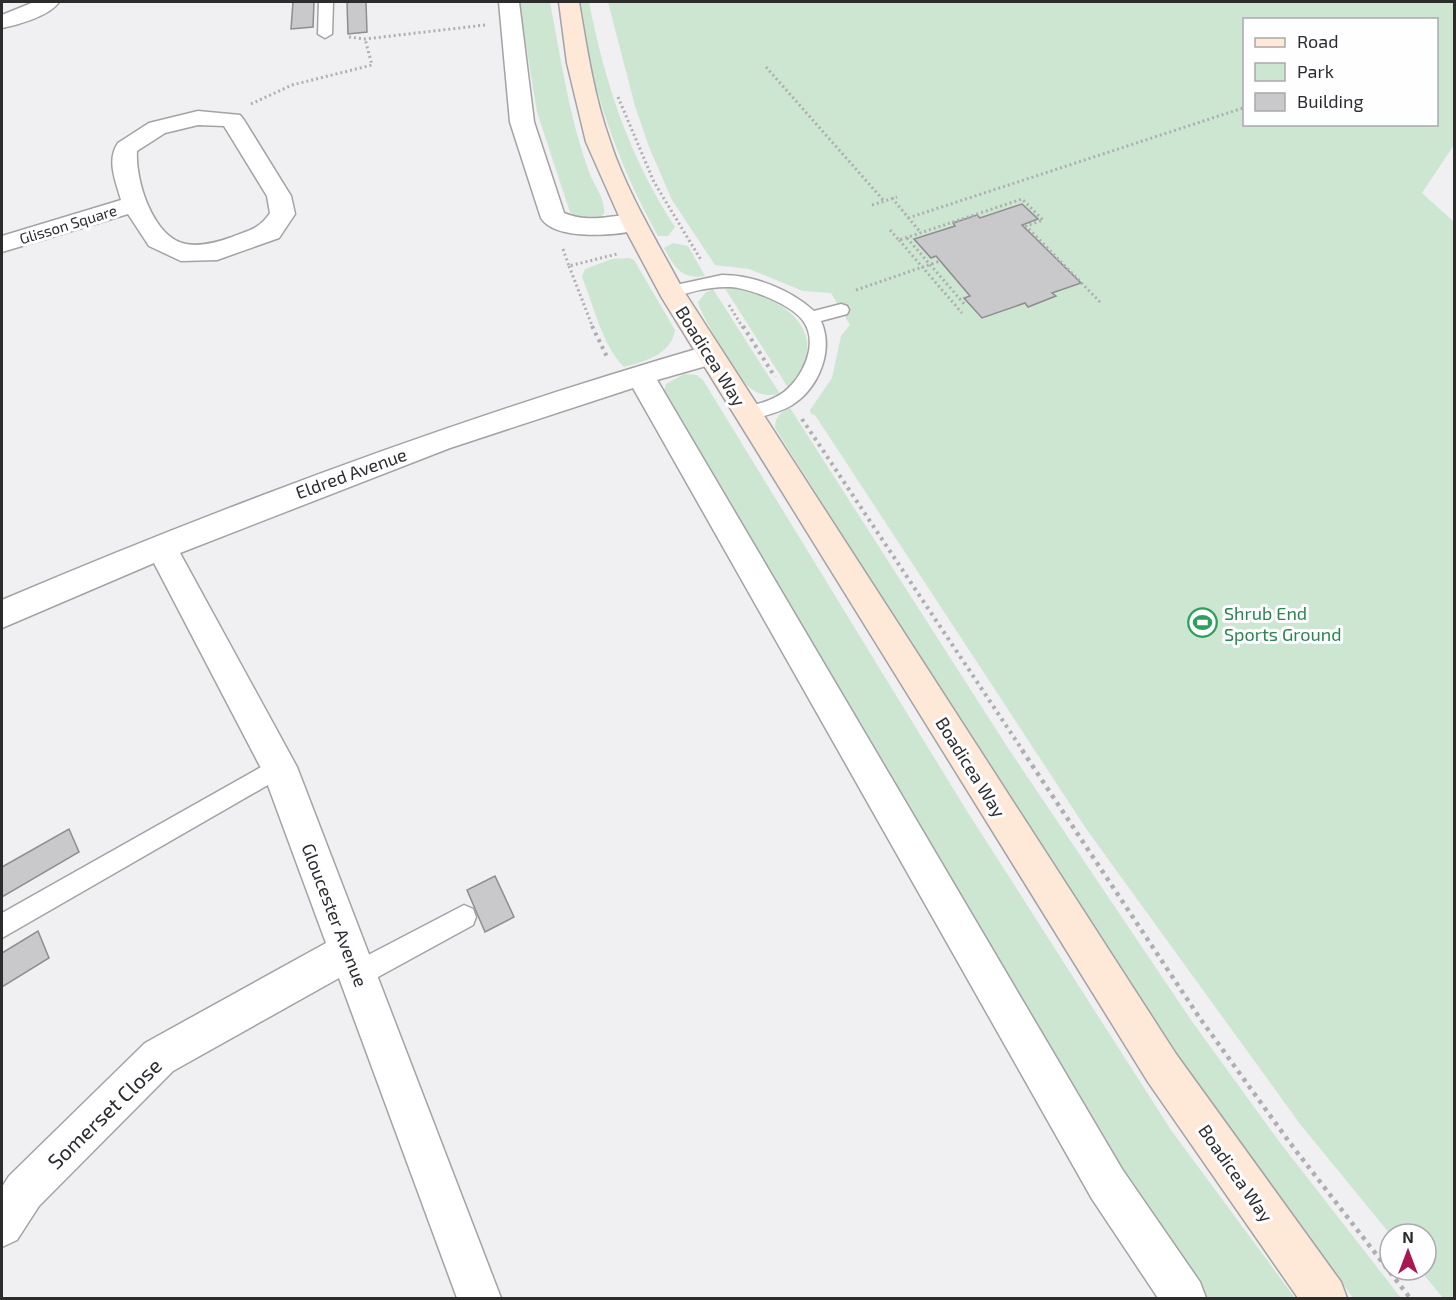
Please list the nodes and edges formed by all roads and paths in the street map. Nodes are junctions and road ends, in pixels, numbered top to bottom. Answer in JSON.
{"nodes":[{"id":1,"x":49,"y":2,"type":"edge"},
{"id":2,"x":326,"y":2,"type":"edge"},
{"id":3,"x":569,"y":2,"type":"edge"},
{"id":4,"x":510,"y":12,"type":"edge"},
{"id":5,"x":2,"y":22,"type":"edge"},
{"id":6,"x":325,"y":34,"type":"dead end"},
{"id":7,"x":766,"y":67,"type":"dead end"},
{"id":8,"x":616,"y":90,"type":"dead end"},
{"id":9,"x":1243,"y":108,"type":"dead end"},
{"id":10,"x":232,"y":120,"type":"junction"},
{"id":11,"x":897,"y":197,"type":"dead end"},
{"id":12,"x":892,"y":198,"type":"junction"},
{"id":13,"x":884,"y":201,"type":"junction"},
{"id":14,"x":134,"y":204,"type":"junction"},
{"id":15,"x":872,"y":205,"type":"dead end"},
{"id":16,"x":908,"y":218,"type":"junction"},
{"id":17,"x":634,"y":223,"type":"junction"},
{"id":18,"x":890,"y":230,"type":"dead end"},
{"id":19,"x":921,"y":233,"type":"junction"},
{"id":20,"x":907,"y":238,"type":"junction"},
{"id":21,"x":899,"y":240,"type":"junction"},
{"id":22,"x":2,"y":244,"type":"edge"},
{"id":23,"x":940,"y":261,"type":"dead end"},
{"id":24,"x":930,"y":264,"type":"junction"},
{"id":25,"x":569,"y":266,"type":"dead end"},
{"id":26,"x":922,"y":267,"type":"junction"},
{"id":27,"x":715,"y":282,"type":"junction"},
{"id":28,"x":863,"y":288,"type":"dead end"},
{"id":29,"x":671,"y":292,"type":"junction"},
{"id":30,"x":1100,"y":302,"type":"dead end"},
{"id":31,"x":966,"y":306,"type":"dead end"},
{"id":32,"x":841,"y":310,"type":"dead end"},
{"id":33,"x":962,"y":313,"type":"dead end"},
{"id":34,"x":811,"y":318,"type":"junction"},
{"id":35,"x":710,"y":355,"type":"junction"},
{"id":36,"x":630,"y":378,"type":"junction"},
{"id":37,"x":789,"y":398,"type":"junction"},
{"id":38,"x":747,"y":414,"type":"junction"},
{"id":39,"x":160,"y":546,"type":"junction"},
{"id":40,"x":2,"y":614,"type":"edge"},
{"id":41,"x":279,"y":767,"type":"junction"},
{"id":42,"x":464,"y":917,"type":"dead end"},
{"id":43,"x":2,"y":926,"type":"edge"},
{"id":44,"x":353,"y":962,"type":"junction"},
{"id":45,"x":2,"y":1225,"type":"edge"},
{"id":46,"x":479,"y":1299,"type":"edge"},
{"id":47,"x":1184,"y":1299,"type":"edge"},
{"id":48,"x":1325,"y":1299,"type":"edge"},
{"id":49,"x":1410,"y":1299,"type":"edge"}],
"edges":[{"from":1,"to":5,"type":"street"},
{"from":2,"to":6,"type":"lane"},
{"from":3,"to":17,"type":"street","name":"Boadicea Way"},
{"from":4,"to":10,"type":"path"},
{"from":4,"to":17,"type":"street"},
{"from":7,"to":13,"type":"path"},
{"from":8,"to":27,"type":"path"},
{"from":9,"to":16,"type":"path"},
{"from":10,"to":14,"type":"street","name":"Glisson Square"},
{"from":10,"to":14,"type":"street","name":"Glisson Square"},
{"from":11,"to":12,"type":"path"},
{"from":12,"to":13,"type":"path"},
{"from":12,"to":16,"type":"path"},
{"from":13,"to":15,"type":"path"},
{"from":14,"to":22,"type":"street","name":"Glisson Square"},
{"from":16,"to":19,"type":"path"},
{"from":17,"to":29,"type":"street","name":"Boadicea Way"},
{"from":18,"to":21,"type":"path"},
{"from":19,"to":20,"type":"path"},
{"from":19,"to":30,"type":"path"},
{"from":20,"to":21,"type":"path"},
{"from":20,"to":24,"type":"path"},
{"from":21,"to":26,"type":"path"},
{"from":23,"to":24,"type":"path"},
{"from":24,"to":26,"type":"path"},
{"from":24,"to":31,"type":"path"},
{"from":25,"to":36,"type":"path"},
{"from":26,"to":28,"type":"path"},
{"from":26,"to":33,"type":"path"},
{"from":27,"to":29,"type":"lane"},
{"from":27,"to":34,"type":"lane"},
{"from":27,"to":37,"type":"path"},
{"from":29,"to":35,"type":"street","name":"Boadicea Way"},
{"from":32,"to":34,"type":"lane"},
{"from":34,"to":37,"type":"lane"},
{"from":35,"to":36,"type":"street","name":"Eldred Avenue"},
{"from":35,"to":38,"type":"street","name":"Boadicea Way"},
{"from":36,"to":39,"type":"street","name":"Eldred Avenue"},
{"from":36,"to":47,"type":"street"},
{"from":37,"to":38,"type":"lane"},
{"from":37,"to":49,"type":"path"},
{"from":38,"to":48,"type":"street","name":"Boadicea Way"},
{"from":39,"to":40,"type":"street","name":"Eldred Avenue"},
{"from":39,"to":41,"type":"street","name":"Gloucester Avenue"},
{"from":41,"to":43,"type":"lane"},
{"from":41,"to":44,"type":"street","name":"Gloucester Avenue"},
{"from":42,"to":44,"type":"lane"},
{"from":44,"to":45,"type":"street","name":"Somerset Close"},
{"from":44,"to":46,"type":"street","name":"Gloucester Avenue"}]}
